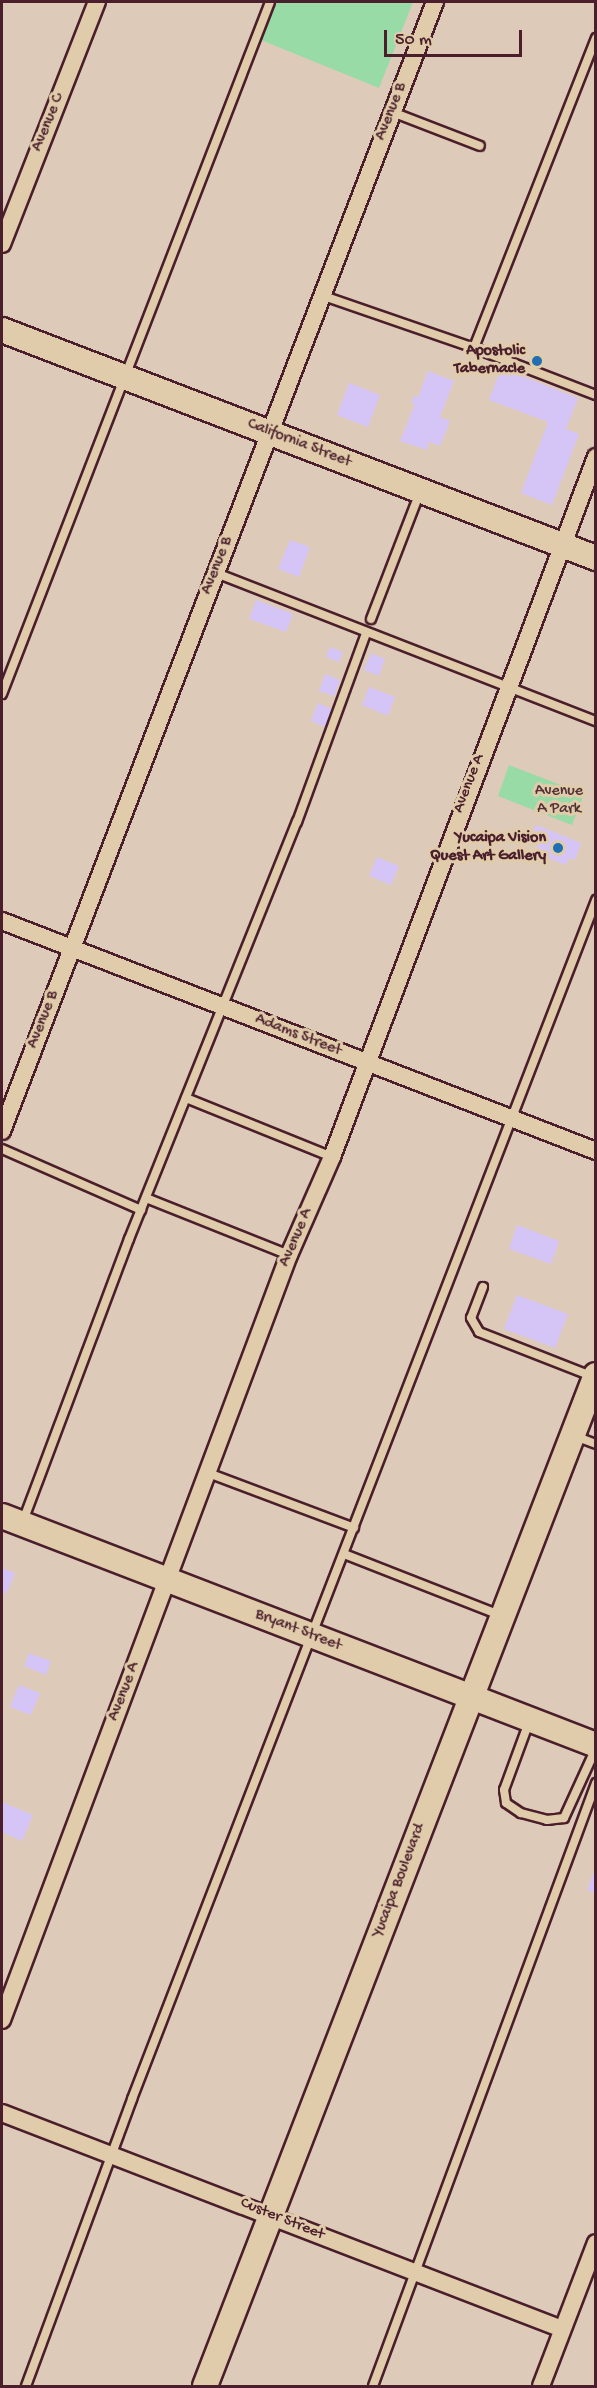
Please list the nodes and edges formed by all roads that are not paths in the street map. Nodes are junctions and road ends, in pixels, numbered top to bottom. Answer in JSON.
{"nodes":[{"id":1,"x":97,"y":2,"type":"edge"},
{"id":2,"x":270,"y":2,"type":"edge"},
{"id":3,"x":435,"y":2,"type":"edge"},
{"id":4,"x":596,"y":38,"type":"edge"},
{"id":5,"x":392,"y":112,"type":"junction"},
{"id":6,"x":480,"y":146,"type":"dead end"},
{"id":7,"x":2,"y":244,"type":"edge"},
{"id":8,"x":320,"y":295,"type":"junction"},
{"id":9,"x":2,"y":330,"type":"edge"},
{"id":10,"x":474,"y":348,"type":"junction"},
{"id":11,"x":123,"y":377,"type":"junction"},
{"id":12,"x":596,"y":396,"type":"edge"},
{"id":13,"x":269,"y":432,"type":"junction"},
{"id":14,"x":596,"y":457,"type":"edge"},
{"id":15,"x":421,"y":492,"type":"junction"},
{"id":16,"x":562,"y":545,"type":"junction"},
{"id":17,"x":596,"y":558,"type":"edge"},
{"id":18,"x":216,"y":573,"type":"junction"},
{"id":19,"x":371,"y":619,"type":"dead end"},
{"id":20,"x":366,"y":633,"type":"junction"},
{"id":21,"x":507,"y":687,"type":"junction"},
{"id":22,"x":2,"y":694,"type":"edge"},
{"id":23,"x":596,"y":721,"type":"edge"},
{"id":24,"x":596,"y":900,"type":"edge"},
{"id":25,"x":2,"y":921,"type":"edge"},
{"id":26,"x":72,"y":947,"type":"junction"},
{"id":27,"x":222,"y":1007,"type":"junction"},
{"id":28,"x":366,"y":1062,"type":"junction"},
{"id":29,"x":186,"y":1098,"type":"junction"},
{"id":30,"x":511,"y":1116,"type":"junction"},
{"id":31,"x":2,"y":1131,"type":"edge"},
{"id":32,"x":2,"y":1149,"type":"edge"},
{"id":33,"x":596,"y":1151,"type":"edge"},
{"id":34,"x":332,"y":1157,"type":"junction"},
{"id":35,"x":146,"y":1198,"type":"junction"},
{"id":36,"x":141,"y":1210,"type":"junction"},
{"id":37,"x":289,"y":1255,"type":"junction"},
{"id":38,"x":483,"y":1287,"type":"dead end"},
{"id":39,"x":595,"y":1376,"type":"edge"},
{"id":40,"x":572,"y":1435,"type":"junction"},
{"id":41,"x":596,"y":1444,"type":"edge"},
{"id":42,"x":208,"y":1473,"type":"junction"},
{"id":43,"x":12,"y":1520,"type":"edge"},
{"id":44,"x":354,"y":1528,"type":"junction"},
{"id":45,"x":344,"y":1554,"type":"junction"},
{"id":46,"x":166,"y":1580,"type":"junction"},
{"id":47,"x":503,"y":1616,"type":"junction"},
{"id":48,"x":313,"y":1637,"type":"junction"},
{"id":49,"x":472,"y":1696,"type":"junction"},
{"id":50,"x":530,"y":1719,"type":"junction"},
{"id":51,"x":596,"y":1747,"type":"edge"},
{"id":52,"x":596,"y":1783,"type":"edge"},
{"id":53,"x":2,"y":2020,"type":"edge"},
{"id":54,"x":2,"y":2113,"type":"edge"},
{"id":55,"x":113,"y":2156,"type":"junction"},
{"id":56,"x":271,"y":2215,"type":"junction"},
{"id":57,"x":596,"y":2243,"type":"edge"},
{"id":58,"x":414,"y":2274,"type":"junction"},
{"id":59,"x":562,"y":2329,"type":"junction"},
{"id":60,"x":26,"y":2386,"type":"edge"},
{"id":61,"x":206,"y":2386,"type":"edge"},
{"id":62,"x":373,"y":2386,"type":"edge"},
{"id":63,"x":541,"y":2386,"type":"edge"}],
"edges":[{"from":1,"to":7,"type":"street","name":"Avenue C"},
{"from":2,"to":11,"type":"lane"},
{"from":3,"to":5,"type":"street","name":"Avenue B"},
{"from":4,"to":10,"type":"lane"},
{"from":5,"to":6,"type":"lane"},
{"from":5,"to":8,"type":"street","name":"Avenue B"},
{"from":8,"to":10,"type":"lane"},
{"from":8,"to":13,"type":"street","name":"Avenue B"},
{"from":9,"to":11,"type":"street","name":"California Street"},
{"from":10,"to":12,"type":"lane"},
{"from":11,"to":13,"type":"street","name":"California Street"},
{"from":11,"to":22,"type":"lane"},
{"from":13,"to":15,"type":"street","name":"California Street"},
{"from":13,"to":18,"type":"street","name":"Avenue B"},
{"from":14,"to":16,"type":"street","name":"Avenue A"},
{"from":15,"to":16,"type":"street","name":"California Street"},
{"from":15,"to":19,"type":"lane"},
{"from":16,"to":17,"type":"street","name":"California Street"},
{"from":16,"to":21,"type":"street","name":"Avenue A"},
{"from":18,"to":20,"type":"lane"},
{"from":18,"to":26,"type":"street","name":"Avenue B"},
{"from":20,"to":21,"type":"lane"},
{"from":20,"to":27,"type":"lane"},
{"from":21,"to":23,"type":"lane"},
{"from":21,"to":28,"type":"street","name":"Avenue A"},
{"from":24,"to":30,"type":"lane"},
{"from":25,"to":26,"type":"street","name":"Adams Street"},
{"from":26,"to":27,"type":"street","name":"Adams Street"},
{"from":26,"to":31,"type":"street","name":"Avenue B"},
{"from":27,"to":28,"type":"street","name":"Adams Street"},
{"from":27,"to":29,"type":"lane"},
{"from":28,"to":30,"type":"street","name":"Adams Street"},
{"from":28,"to":34,"type":"street","name":"Avenue A"},
{"from":29,"to":34,"type":"lane"},
{"from":29,"to":35,"type":"lane"},
{"from":30,"to":33,"type":"street","name":"Adams Street"},
{"from":30,"to":44,"type":"lane"},
{"from":32,"to":36,"type":"lane"},
{"from":34,"to":37,"type":"street","name":"Avenue A"},
{"from":35,"to":36,"type":"lane"},
{"from":35,"to":37,"type":"lane"},
{"from":36,"to":43,"type":"lane"},
{"from":37,"to":42,"type":"street","name":"Avenue A"},
{"from":38,"to":39,"type":"lane"},
{"from":39,"to":40,"type":"street","name":"Yucaipa Boulevard"},
{"from":40,"to":41,"type":"lane"},
{"from":40,"to":47,"type":"street","name":"Yucaipa Boulevard"},
{"from":42,"to":44,"type":"lane"},
{"from":42,"to":46,"type":"street","name":"Avenue A"},
{"from":43,"to":46,"type":"street","name":"Bryant Street"},
{"from":44,"to":45,"type":"lane"},
{"from":45,"to":47,"type":"lane"},
{"from":45,"to":48,"type":"lane"},
{"from":46,"to":48,"type":"street","name":"Bryant Street"},
{"from":46,"to":53,"type":"street","name":"Avenue A"},
{"from":47,"to":49,"type":"street","name":"Yucaipa Boulevard"},
{"from":48,"to":49,"type":"street","name":"Bryant Street"},
{"from":48,"to":55,"type":"lane"},
{"from":49,"to":50,"type":"street","name":"Bryant Street"},
{"from":49,"to":56,"type":"street","name":"Yucaipa Boulevard"},
{"from":50,"to":51,"type":"street","name":"Bryant Street"},
{"from":50,"to":51,"type":"lane"},
{"from":52,"to":58,"type":"lane"},
{"from":54,"to":55,"type":"street","name":"Custer Street"},
{"from":55,"to":56,"type":"street","name":"Custer Street"},
{"from":55,"to":60,"type":"lane"},
{"from":56,"to":58,"type":"street","name":"Custer Street"},
{"from":56,"to":61,"type":"street","name":"Yucaipa Boulevard"},
{"from":57,"to":59,"type":"street"},
{"from":58,"to":59,"type":"street","name":"Custer Street"},
{"from":58,"to":62,"type":"lane"},
{"from":59,"to":63,"type":"street"}]}
